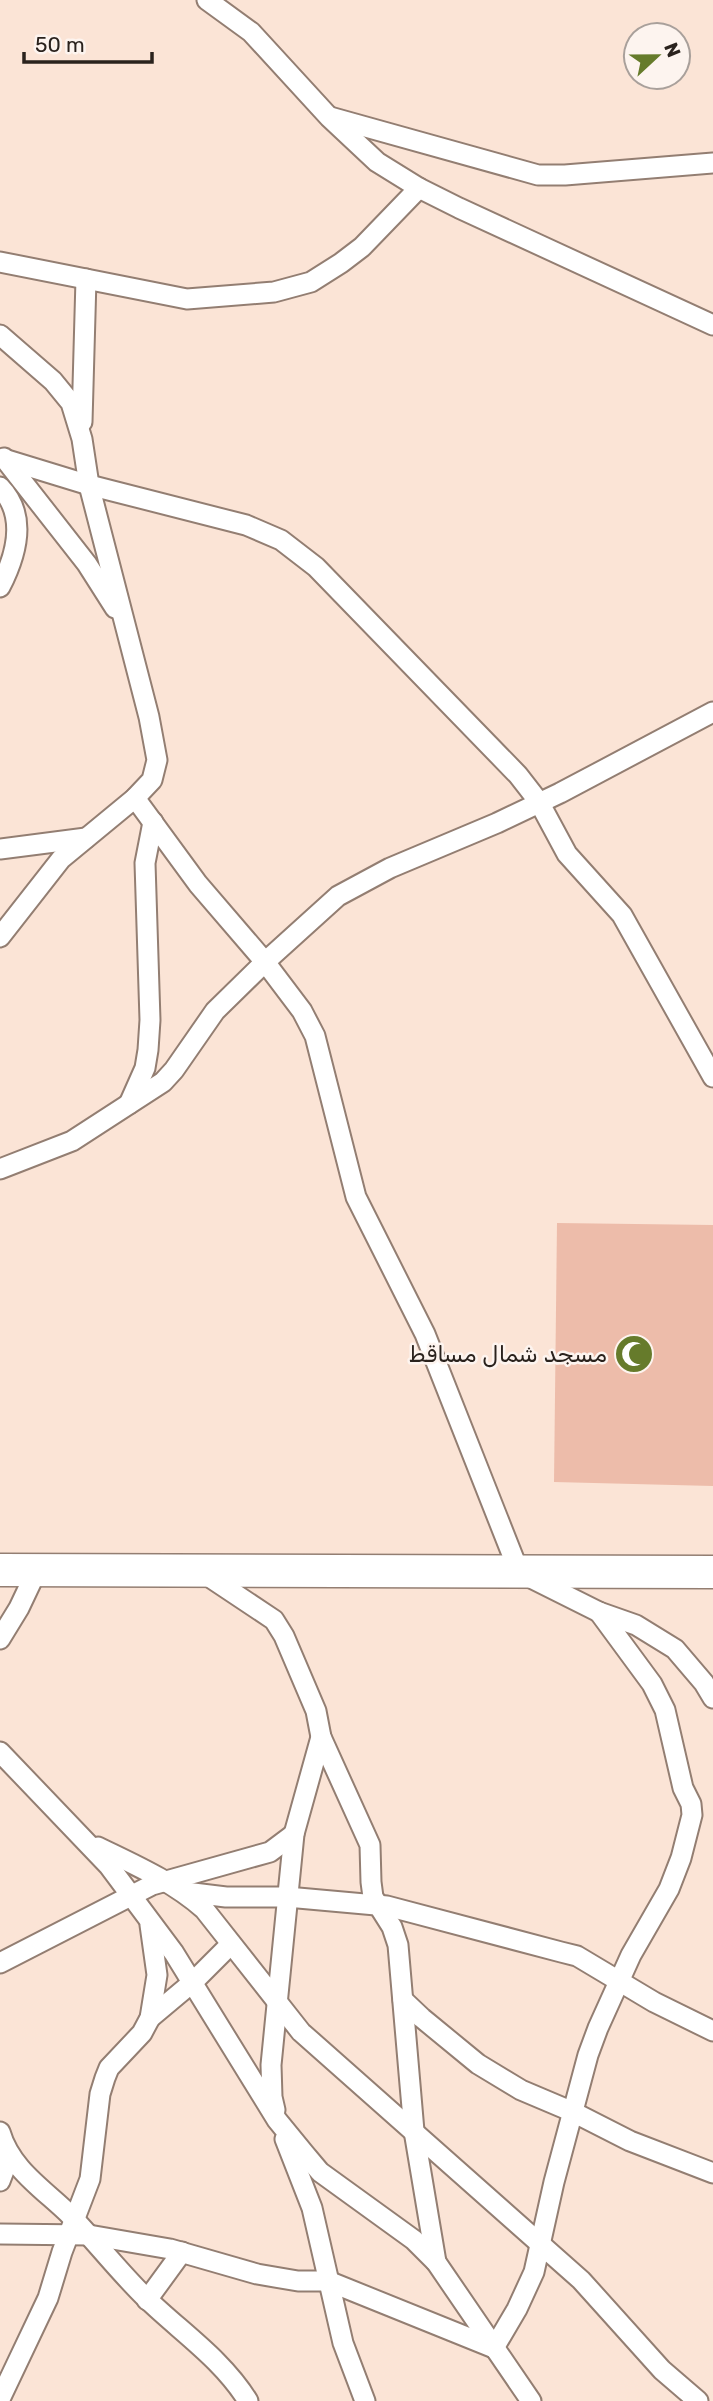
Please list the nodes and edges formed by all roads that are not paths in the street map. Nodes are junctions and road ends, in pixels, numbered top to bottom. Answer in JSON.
{"nodes":[{"id":1,"x":207,"y":0,"type":"edge"},
{"id":2,"x":329,"y":117,"type":"junction"},
{"id":3,"x":713,"y":163,"type":"edge"},
{"id":4,"x":419,"y":188,"type":"junction"},
{"id":5,"x":0,"y":262,"type":"edge"},
{"id":6,"x":86,"y":279,"type":"junction"},
{"id":7,"x":713,"y":325,"type":"edge"},
{"id":8,"x":0,"y":335,"type":"edge"},
{"id":9,"x":82,"y":439,"type":"junction"},
{"id":10,"x":2,"y":457,"type":"edge"},
{"id":11,"x":89,"y":485,"type":"junction"},
{"id":12,"x":4,"y":491,"type":"edge"},
{"id":13,"x":41,"y":513,"type":"junction"},
{"id":14,"x":17,"y":540,"type":"junction"},
{"id":15,"x":0,"y":587,"type":"edge"},
{"id":16,"x":124,"y":624,"type":"junction"},
{"id":17,"x":713,"y":712,"type":"edge"},
{"id":18,"x":135,"y":798,"type":"junction"},
{"id":19,"x":539,"y":802,"type":"junction"},
{"id":20,"x":153,"y":822,"type":"junction"},
{"id":21,"x":87,"y":837,"type":"junction"},
{"id":22,"x":0,"y":849,"type":"edge"},
{"id":23,"x":0,"y":937,"type":"edge"},
{"id":24,"x":265,"y":962,"type":"junction"},
{"id":25,"x":713,"y":1077,"type":"edge"},
{"id":26,"x":129,"y":1104,"type":"junction"},
{"id":27,"x":0,"y":1169,"type":"edge"},
{"id":28,"x":0,"y":1570,"type":"edge"},
{"id":29,"x":37,"y":1570,"type":"junction"},
{"id":30,"x":201,"y":1571,"type":"junction"},
{"id":31,"x":519,"y":1572,"type":"junction"},
{"id":32,"x":713,"y":1572,"type":"edge"},
{"id":33,"x":599,"y":1612,"type":"junction"},
{"id":34,"x":0,"y":1639,"type":"edge"},
{"id":35,"x":713,"y":1698,"type":"edge"},
{"id":36,"x":321,"y":1737,"type":"junction"},
{"id":37,"x":0,"y":1752,"type":"edge"},
{"id":38,"x":294,"y":1834,"type":"junction"},
{"id":39,"x":88,"y":1842,"type":"junction"},
{"id":40,"x":166,"y":1881,"type":"junction"},
{"id":41,"x":184,"y":1892,"type":"junction"},
{"id":42,"x":130,"y":1896,"type":"junction"},
{"id":43,"x":287,"y":1897,"type":"junction"},
{"id":44,"x":378,"y":1906,"type":"junction"},
{"id":45,"x":149,"y":1921,"type":"junction"},
{"id":46,"x":231,"y":1944,"type":"junction"},
{"id":47,"x":0,"y":1963,"type":"edge"},
{"id":48,"x":620,"y":1981,"type":"junction"},
{"id":49,"x":193,"y":1982,"type":"junction"},
{"id":50,"x":403,"y":2000,"type":"junction"},
{"id":51,"x":277,"y":2003,"type":"junction"},
{"id":52,"x":150,"y":2018,"type":"junction"},
{"id":53,"x":713,"y":2031,"type":"edge"},
{"id":54,"x":573,"y":2112,"type":"junction"},
{"id":55,"x":277,"y":2120,"type":"junction"},
{"id":56,"x":414,"y":2131,"type":"junction"},
{"id":57,"x":3,"y":2141,"type":"edge"},
{"id":58,"x":713,"y":2173,"type":"edge"},
{"id":59,"x":0,"y":2181,"type":"edge"},
{"id":60,"x":71,"y":2226,"type":"junction"},
{"id":61,"x":0,"y":2234,"type":"edge"},
{"id":62,"x":89,"y":2235,"type":"junction"},
{"id":63,"x":541,"y":2245,"type":"junction"},
{"id":64,"x":182,"y":2252,"type":"junction"},
{"id":65,"x":436,"y":2262,"type":"junction"},
{"id":66,"x":328,"y":2281,"type":"junction"},
{"id":67,"x":147,"y":2300,"type":"junction"},
{"id":68,"x":494,"y":2348,"type":"junction"},
{"id":69,"x":0,"y":2399,"type":"edge"},
{"id":70,"x":247,"y":2401,"type":"edge"},
{"id":71,"x":365,"y":2401,"type":"edge"},
{"id":72,"x":531,"y":2401,"type":"edge"},
{"id":73,"x":698,"y":2401,"type":"edge"}],
"edges":[{"from":1,"to":2,"type":"street"},
{"from":2,"to":3,"type":"street"},
{"from":2,"to":4,"type":"street"},
{"from":4,"to":6,"type":"street"},
{"from":4,"to":7,"type":"street"},
{"from":5,"to":6,"type":"street"},
{"from":6,"to":9,"type":"street"},
{"from":8,"to":9,"type":"street"},
{"from":9,"to":11,"type":"street"},
{"from":10,"to":11,"type":"street"},
{"from":10,"to":13,"type":"street"},
{"from":11,"to":16,"type":"street"},
{"from":11,"to":19,"type":"street"},
{"from":12,"to":13,"type":"street"},
{"from":12,"to":14,"type":"street"},
{"from":13,"to":14,"type":"street"},
{"from":13,"to":16,"type":"street"},
{"from":14,"to":15,"type":"street"},
{"from":16,"to":18,"type":"street"},
{"from":17,"to":19,"type":"street"},
{"from":18,"to":20,"type":"street"},
{"from":18,"to":21,"type":"street"},
{"from":19,"to":24,"type":"street"},
{"from":19,"to":25,"type":"street"},
{"from":20,"to":24,"type":"street"},
{"from":20,"to":26,"type":"street"},
{"from":21,"to":22,"type":"street"},
{"from":21,"to":23,"type":"street"},
{"from":24,"to":26,"type":"street"},
{"from":24,"to":31,"type":"street"},
{"from":26,"to":27,"type":"street"},
{"from":28,"to":29,"type":"highway"},
{"from":29,"to":30,"type":"highway"},
{"from":29,"to":34,"type":"street"},
{"from":30,"to":31,"type":"highway"},
{"from":30,"to":36,"type":"street"},
{"from":31,"to":32,"type":"highway"},
{"from":31,"to":33,"type":"street"},
{"from":33,"to":35,"type":"street"},
{"from":33,"to":48,"type":"street"},
{"from":36,"to":38,"type":"street"},
{"from":36,"to":44,"type":"street"},
{"from":37,"to":39,"type":"street"},
{"from":38,"to":40,"type":"street"},
{"from":38,"to":43,"type":"street"},
{"from":39,"to":40,"type":"street"},
{"from":39,"to":42,"type":"street"},
{"from":40,"to":41,"type":"street"},
{"from":40,"to":42,"type":"street"},
{"from":41,"to":43,"type":"street"},
{"from":41,"to":46,"type":"street"},
{"from":42,"to":45,"type":"street"},
{"from":42,"to":47,"type":"street"},
{"from":43,"to":44,"type":"street"},
{"from":43,"to":51,"type":"street"},
{"from":44,"to":48,"type":"street"},
{"from":44,"to":50,"type":"street"},
{"from":45,"to":49,"type":"street"},
{"from":45,"to":52,"type":"street"},
{"from":46,"to":49,"type":"street"},
{"from":46,"to":51,"type":"street"},
{"from":48,"to":53,"type":"street"},
{"from":48,"to":54,"type":"street"},
{"from":49,"to":52,"type":"street"},
{"from":49,"to":55,"type":"street"},
{"from":50,"to":54,"type":"street"},
{"from":50,"to":56,"type":"street"},
{"from":51,"to":55,"type":"street"},
{"from":51,"to":56,"type":"street"},
{"from":52,"to":60,"type":"street"},
{"from":54,"to":58,"type":"street"},
{"from":54,"to":63,"type":"street"},
{"from":55,"to":65,"type":"street"},
{"from":55,"to":66,"type":"street"},
{"from":56,"to":63,"type":"street"},
{"from":56,"to":65,"type":"street"},
{"from":57,"to":59,"type":"street"},
{"from":57,"to":60,"type":"street"},
{"from":60,"to":61,"type":"street"},
{"from":60,"to":62,"type":"street"},
{"from":60,"to":69,"type":"street"},
{"from":62,"to":64,"type":"street"},
{"from":62,"to":67,"type":"street"},
{"from":63,"to":68,"type":"street"},
{"from":63,"to":73,"type":"street"},
{"from":64,"to":66,"type":"street"},
{"from":64,"to":67,"type":"street"},
{"from":65,"to":68,"type":"street"},
{"from":66,"to":68,"type":"street"},
{"from":66,"to":71,"type":"street"},
{"from":67,"to":70,"type":"street"},
{"from":68,"to":72,"type":"street"}]}
